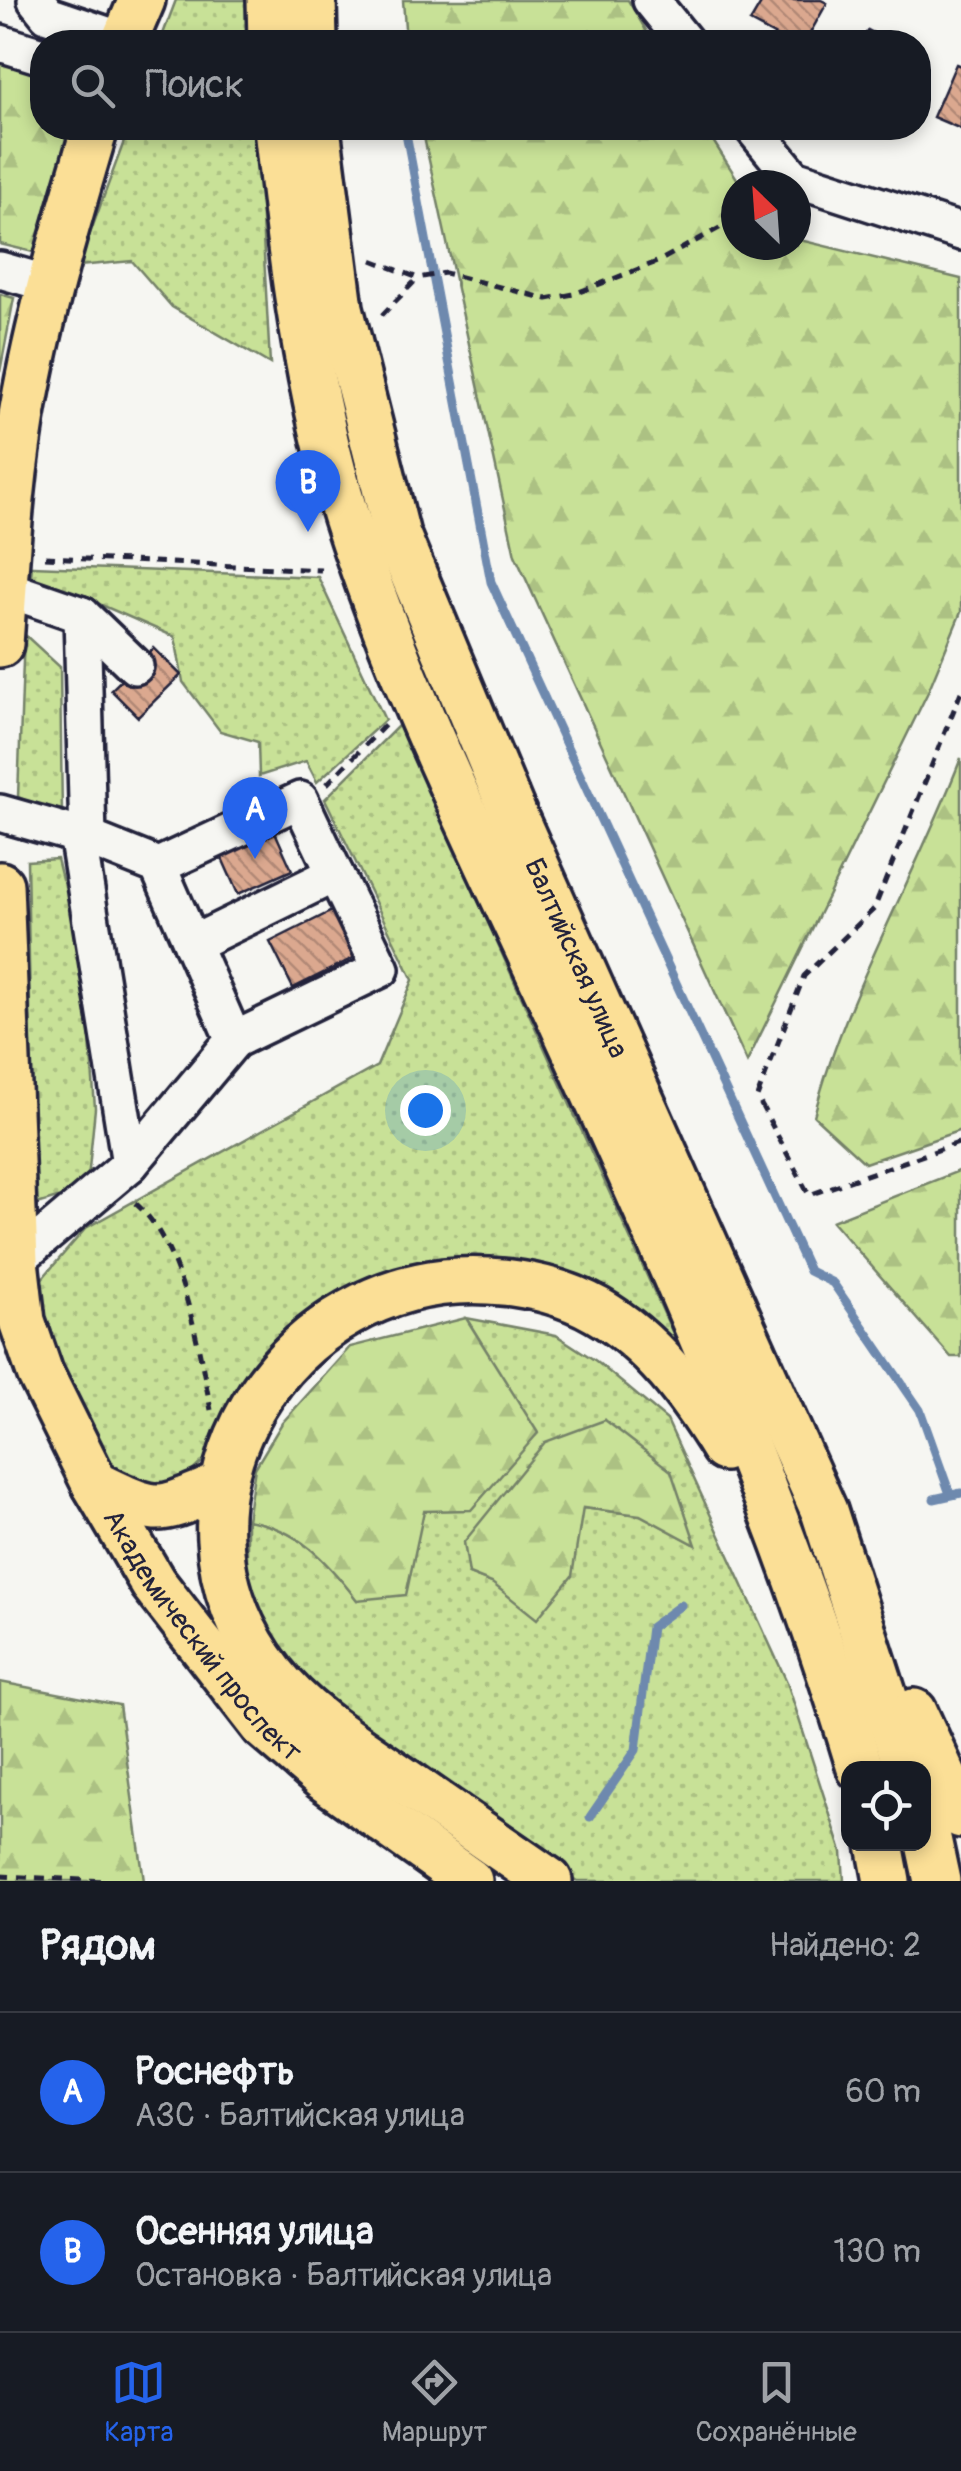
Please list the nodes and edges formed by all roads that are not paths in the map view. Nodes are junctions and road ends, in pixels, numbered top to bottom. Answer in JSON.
{"nodes":[{"id":1,"x":36,"y":0,"type":"edge"},
{"id":2,"x":142,"y":0,"type":"edge"},
{"id":3,"x":270,"y":0,"type":"edge"},
{"id":4,"x":313,"y":0,"type":"edge"},
{"id":5,"x":651,"y":0,"type":"edge"},
{"id":6,"x":89,"y":30,"type":"edge"},
{"id":7,"x":129,"y":30,"type":"edge"},
{"id":8,"x":271,"y":30,"type":"edge"},
{"id":9,"x":314,"y":30,"type":"edge"},
{"id":10,"x":675,"y":30,"type":"edge"},
{"id":11,"x":0,"y":43,"type":"edge"},
{"id":12,"x":30,"y":52,"type":"edge"},
{"id":13,"x":91,"y":140,"type":"edge"},
{"id":14,"x":279,"y":140,"type":"edge"},
{"id":15,"x":319,"y":140,"type":"edge"},
{"id":16,"x":764,"y":140,"type":"edge"},
{"id":17,"x":961,"y":232,"type":"edge"},
{"id":18,"x":0,"y":270,"type":"edge"},
{"id":19,"x":49,"y":284,"type":"junction"},
{"id":20,"x":18,"y":572,"type":"junction"},
{"id":21,"x":82,"y":615,"type":"junction"},
{"id":22,"x":0,"y":644,"type":"edge"},
{"id":23,"x":135,"y":666,"type":"dead end"},
{"id":24,"x":0,"y":813,"type":"edge"},
{"id":25,"x":82,"y":836,"type":"junction"},
{"id":26,"x":158,"y":866,"type":"junction"},
{"id":27,"x":334,"y":874,"type":"junction"},
{"id":28,"x":0,"y":886,"type":"edge"},
{"id":29,"x":192,"y":944,"type":"junction"},
{"id":30,"x":234,"y":1040,"type":"junction"},
{"id":31,"x":130,"y":1164,"type":"junction"},
{"id":32,"x":15,"y":1261,"type":"junction"},
{"id":33,"x":11,"y":1326,"type":"edge"},
{"id":34,"x":95,"y":1484,"type":"junction"},
{"id":35,"x":222,"y":1484,"type":"junction"},
{"id":36,"x":824,"y":1511,"type":"junction"},
{"id":37,"x":783,"y":1541,"type":"junction"},
{"id":38,"x":858,"y":1761,"type":"edge"},
{"id":39,"x":905,"y":1761,"type":"edge"},
{"id":40,"x":961,"y":1815,"type":"edge"},
{"id":41,"x":881,"y":1851,"type":"edge"},
{"id":42,"x":930,"y":1851,"type":"edge"},
{"id":43,"x":469,"y":1881,"type":"edge"},
{"id":44,"x":549,"y":1881,"type":"edge"},
{"id":45,"x":886,"y":1881,"type":"edge"},
{"id":46,"x":936,"y":1881,"type":"edge"}],
"edges":[{"from":1,"to":6,"type":"street"},
{"from":2,"to":7,"type":"main road"},
{"from":3,"to":8,"type":"main road"},
{"from":4,"to":9,"type":"main road"},
{"from":5,"to":10,"type":"street"},
{"from":11,"to":12,"type":"street"},
{"from":13,"to":19,"type":"main road"},
{"from":14,"to":37,"type":"main road","name":"Балтийская улица"},
{"from":15,"to":36,"type":"main road","name":"Балтийская улица"},
{"from":16,"to":17,"type":"street"},
{"from":18,"to":19,"type":"street"},
{"from":19,"to":20,"type":"main road"},
{"from":20,"to":21,"type":"street"},
{"from":20,"to":22,"type":"main road"},
{"from":21,"to":23,"type":"street"},
{"from":21,"to":25,"type":"street"},
{"from":24,"to":25,"type":"street"},
{"from":25,"to":26,"type":"street"},
{"from":25,"to":31,"type":"street"},
{"from":26,"to":27,"type":"street"},
{"from":26,"to":29,"type":"street"},
{"from":27,"to":29,"type":"street"},
{"from":27,"to":30,"type":"street"},
{"from":28,"to":32,"type":"main road","name":"Академический проспект"},
{"from":29,"to":30,"type":"street"},
{"from":30,"to":31,"type":"street"},
{"from":31,"to":32,"type":"street"},
{"from":32,"to":33,"type":"main road","name":"Академический проспект"},
{"from":33,"to":34,"type":"main road","name":"Академический проспект"},
{"from":34,"to":35,"type":"main road"},
{"from":34,"to":43,"type":"main road","name":"Академический проспект"},
{"from":35,"to":37,"type":"main road"},
{"from":35,"to":44,"type":"main road","name":"Академический проспект"},
{"from":36,"to":39,"type":"main road","name":"Балтийская улица"},
{"from":36,"to":40,"type":"main road"},
{"from":37,"to":38,"type":"main road","name":"Балтийская улица"},
{"from":41,"to":45,"type":"main road"},
{"from":42,"to":46,"type":"main road"}]}
